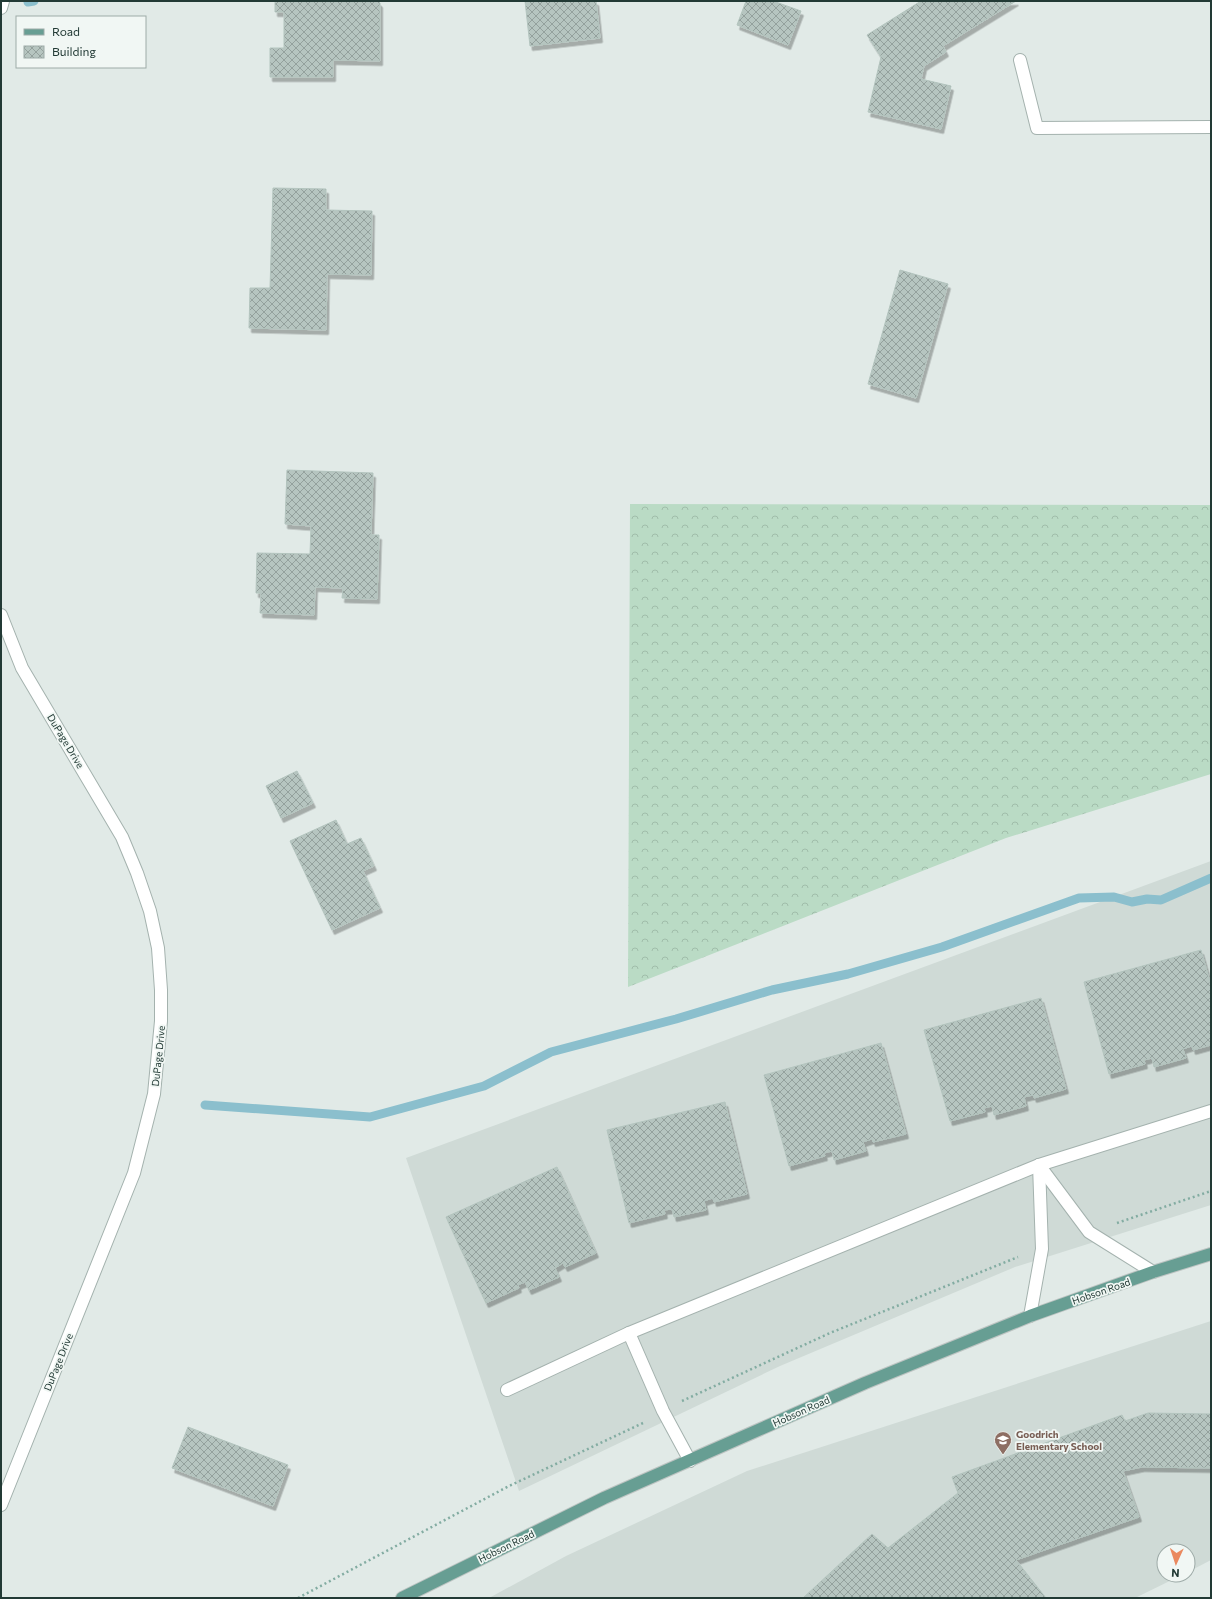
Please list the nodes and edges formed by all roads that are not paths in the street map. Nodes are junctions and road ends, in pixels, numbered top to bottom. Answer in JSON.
{"nodes":[{"id":1,"x":3,"y":1,"type":"edge"},
{"id":2,"x":1,"y":8,"type":"edge"},
{"id":3,"x":1020,"y":60,"type":"dead end"},
{"id":4,"x":1211,"y":128,"type":"edge"},
{"id":5,"x":1,"y":616,"type":"edge"},
{"id":6,"x":1211,"y":1111,"type":"edge"},
{"id":7,"x":1039,"y":1165,"type":"junction"},
{"id":8,"x":1211,"y":1254,"type":"edge"},
{"id":9,"x":1153,"y":1272,"type":"junction"},
{"id":10,"x":1030,"y":1316,"type":"junction"},
{"id":11,"x":630,"y":1333,"type":"junction"},
{"id":12,"x":507,"y":1390,"type":"dead end"},
{"id":13,"x":690,"y":1461,"type":"junction"},
{"id":14,"x":1,"y":1505,"type":"edge"},
{"id":15,"x":402,"y":1598,"type":"edge"}],
"edges":[{"from":1,"to":2,"type":"street"},
{"from":3,"to":4,"type":"street"},
{"from":5,"to":14,"type":"street","name":"DuPage Drive"},
{"from":6,"to":7,"type":"street"},
{"from":7,"to":9,"type":"street"},
{"from":7,"to":10,"type":"street"},
{"from":7,"to":11,"type":"street"},
{"from":8,"to":9,"type":"main road","name":"Hobson Road"},
{"from":9,"to":10,"type":"main road","name":"Hobson Road"},
{"from":10,"to":13,"type":"main road","name":"Hobson Road"},
{"from":11,"to":12,"type":"street"},
{"from":11,"to":13,"type":"street"},
{"from":13,"to":15,"type":"main road","name":"Hobson Road"}]}
